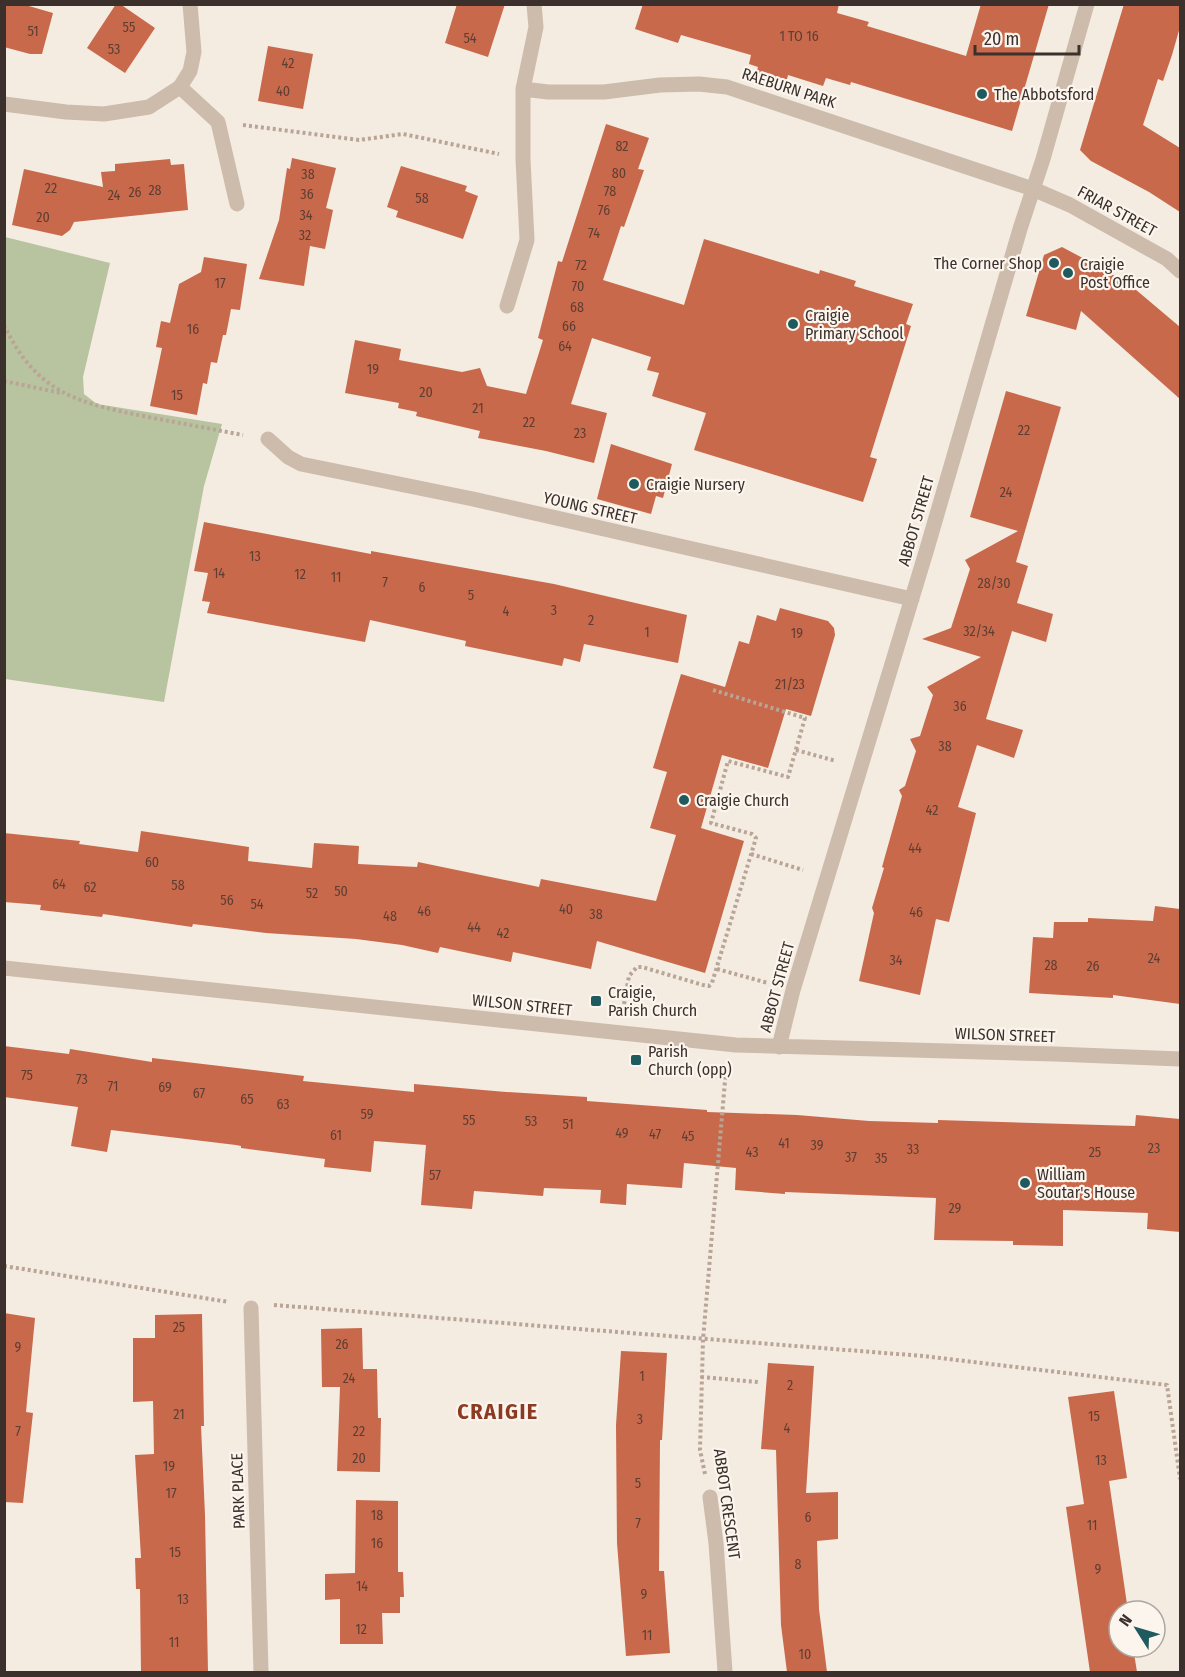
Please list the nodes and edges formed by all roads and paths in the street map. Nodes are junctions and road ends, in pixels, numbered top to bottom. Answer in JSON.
{"nodes":[{"id":1,"x":190,"y":4,"type":"edge"},
{"id":2,"x":534,"y":4,"type":"edge"},
{"id":3,"x":1087,"y":4,"type":"edge"},
{"id":4,"x":180,"y":87,"type":"junction"},
{"id":5,"x":523,"y":90,"type":"junction"},
{"id":6,"x":4,"y":104,"type":"edge"},
{"id":7,"x":218,"y":122,"type":"junction"},
{"id":8,"x":523,"y":159,"type":"junction"},
{"id":9,"x":1033,"y":189,"type":"junction"},
{"id":10,"x":237,"y":204,"type":"dead end"},
{"id":11,"x":1180,"y":271,"type":"edge"},
{"id":12,"x":507,"y":306,"type":"dead end"},
{"id":13,"x":4,"y":325,"type":"edge"},
{"id":14,"x":4,"y":381,"type":"edge"},
{"id":15,"x":65,"y":394,"type":"junction"},
{"id":16,"x":268,"y":439,"type":"joint"},
{"id":17,"x":912,"y":599,"type":"junction"},
{"id":18,"x":713,"y":690,"type":"dead end"},
{"id":19,"x":796,"y":750,"type":"junction"},
{"id":20,"x":821,"y":757,"type":"dead end"},
{"id":21,"x":751,"y":854,"type":"junction"},
{"id":22,"x":790,"y":866,"type":"dead end"},
{"id":23,"x":4,"y":968,"type":"edge"},
{"id":24,"x":717,"y":969,"type":"junction"},
{"id":25,"x":793,"y":990,"type":"junction"},
{"id":26,"x":620,"y":1034,"type":"junction"},
{"id":27,"x":729,"y":1044,"type":"junction"},
{"id":28,"x":779,"y":1047,"type":"junction"},
{"id":29,"x":1180,"y":1059,"type":"edge"},
{"id":30,"x":4,"y":1266,"type":"edge"},
{"id":31,"x":251,"y":1308,"type":"junction"},
{"id":32,"x":703,"y":1340,"type":"junction"},
{"id":33,"x":701,"y":1377,"type":"junction"},
{"id":34,"x":759,"y":1382,"type":"dead end"},
{"id":35,"x":1180,"y":1479,"type":"edge"},
{"id":36,"x":710,"y":1497,"type":"joint"},
{"id":37,"x":261,"y":1672,"type":"edge"},
{"id":38,"x":726,"y":1672,"type":"edge"}],
"edges":[{"from":1,"to":4,"type":"street"},
{"from":2,"to":5,"type":"street"},
{"from":3,"to":9,"type":"street","name":"ABBOT STREET"},
{"from":4,"to":6,"type":"street"},
{"from":4,"to":7,"type":"street"},
{"from":5,"to":8,"type":"street"},
{"from":5,"to":9,"type":"street","name":"RAEBURN PARK"},
{"from":7,"to":8,"type":"path"},
{"from":7,"to":10,"type":"street"},
{"from":8,"to":12,"type":"street"},
{"from":9,"to":11,"type":"street","name":"FRIAR STREET"},
{"from":9,"to":17,"type":"street","name":"ABBOT STREET"},
{"from":13,"to":15,"type":"path"},
{"from":14,"to":15,"type":"path"},
{"from":15,"to":16,"type":"path"},
{"from":16,"to":17,"type":"street","name":"YOUNG STREET"},
{"from":17,"to":25,"type":"street","name":"ABBOT STREET"},
{"from":18,"to":19,"type":"path"},
{"from":19,"to":20,"type":"path"},
{"from":19,"to":21,"type":"path"},
{"from":21,"to":22,"type":"path"},
{"from":21,"to":24,"type":"path"},
{"from":23,"to":26,"type":"street","name":"WILSON STREET"},
{"from":24,"to":25,"type":"path"},
{"from":24,"to":26,"type":"path"},
{"from":25,"to":28,"type":"street","name":"ABBOT STREET"},
{"from":26,"to":27,"type":"street","name":"WILSON STREET"},
{"from":27,"to":28,"type":"street","name":"WILSON STREET"},
{"from":27,"to":32,"type":"path","name":"ABBOT CRESCENT"},
{"from":28,"to":29,"type":"street","name":"WILSON STREET"},
{"from":30,"to":31,"type":"path"},
{"from":31,"to":32,"type":"path"},
{"from":31,"to":37,"type":"street","name":"PARK PLACE"},
{"from":32,"to":33,"type":"path","name":"ABBOT CRESCENT"},
{"from":32,"to":35,"type":"path"},
{"from":33,"to":34,"type":"path"},
{"from":33,"to":36,"type":"path","name":"ABBOT CRESCENT"},
{"from":36,"to":38,"type":"street","name":"ABBOT CRESCENT"}]}
